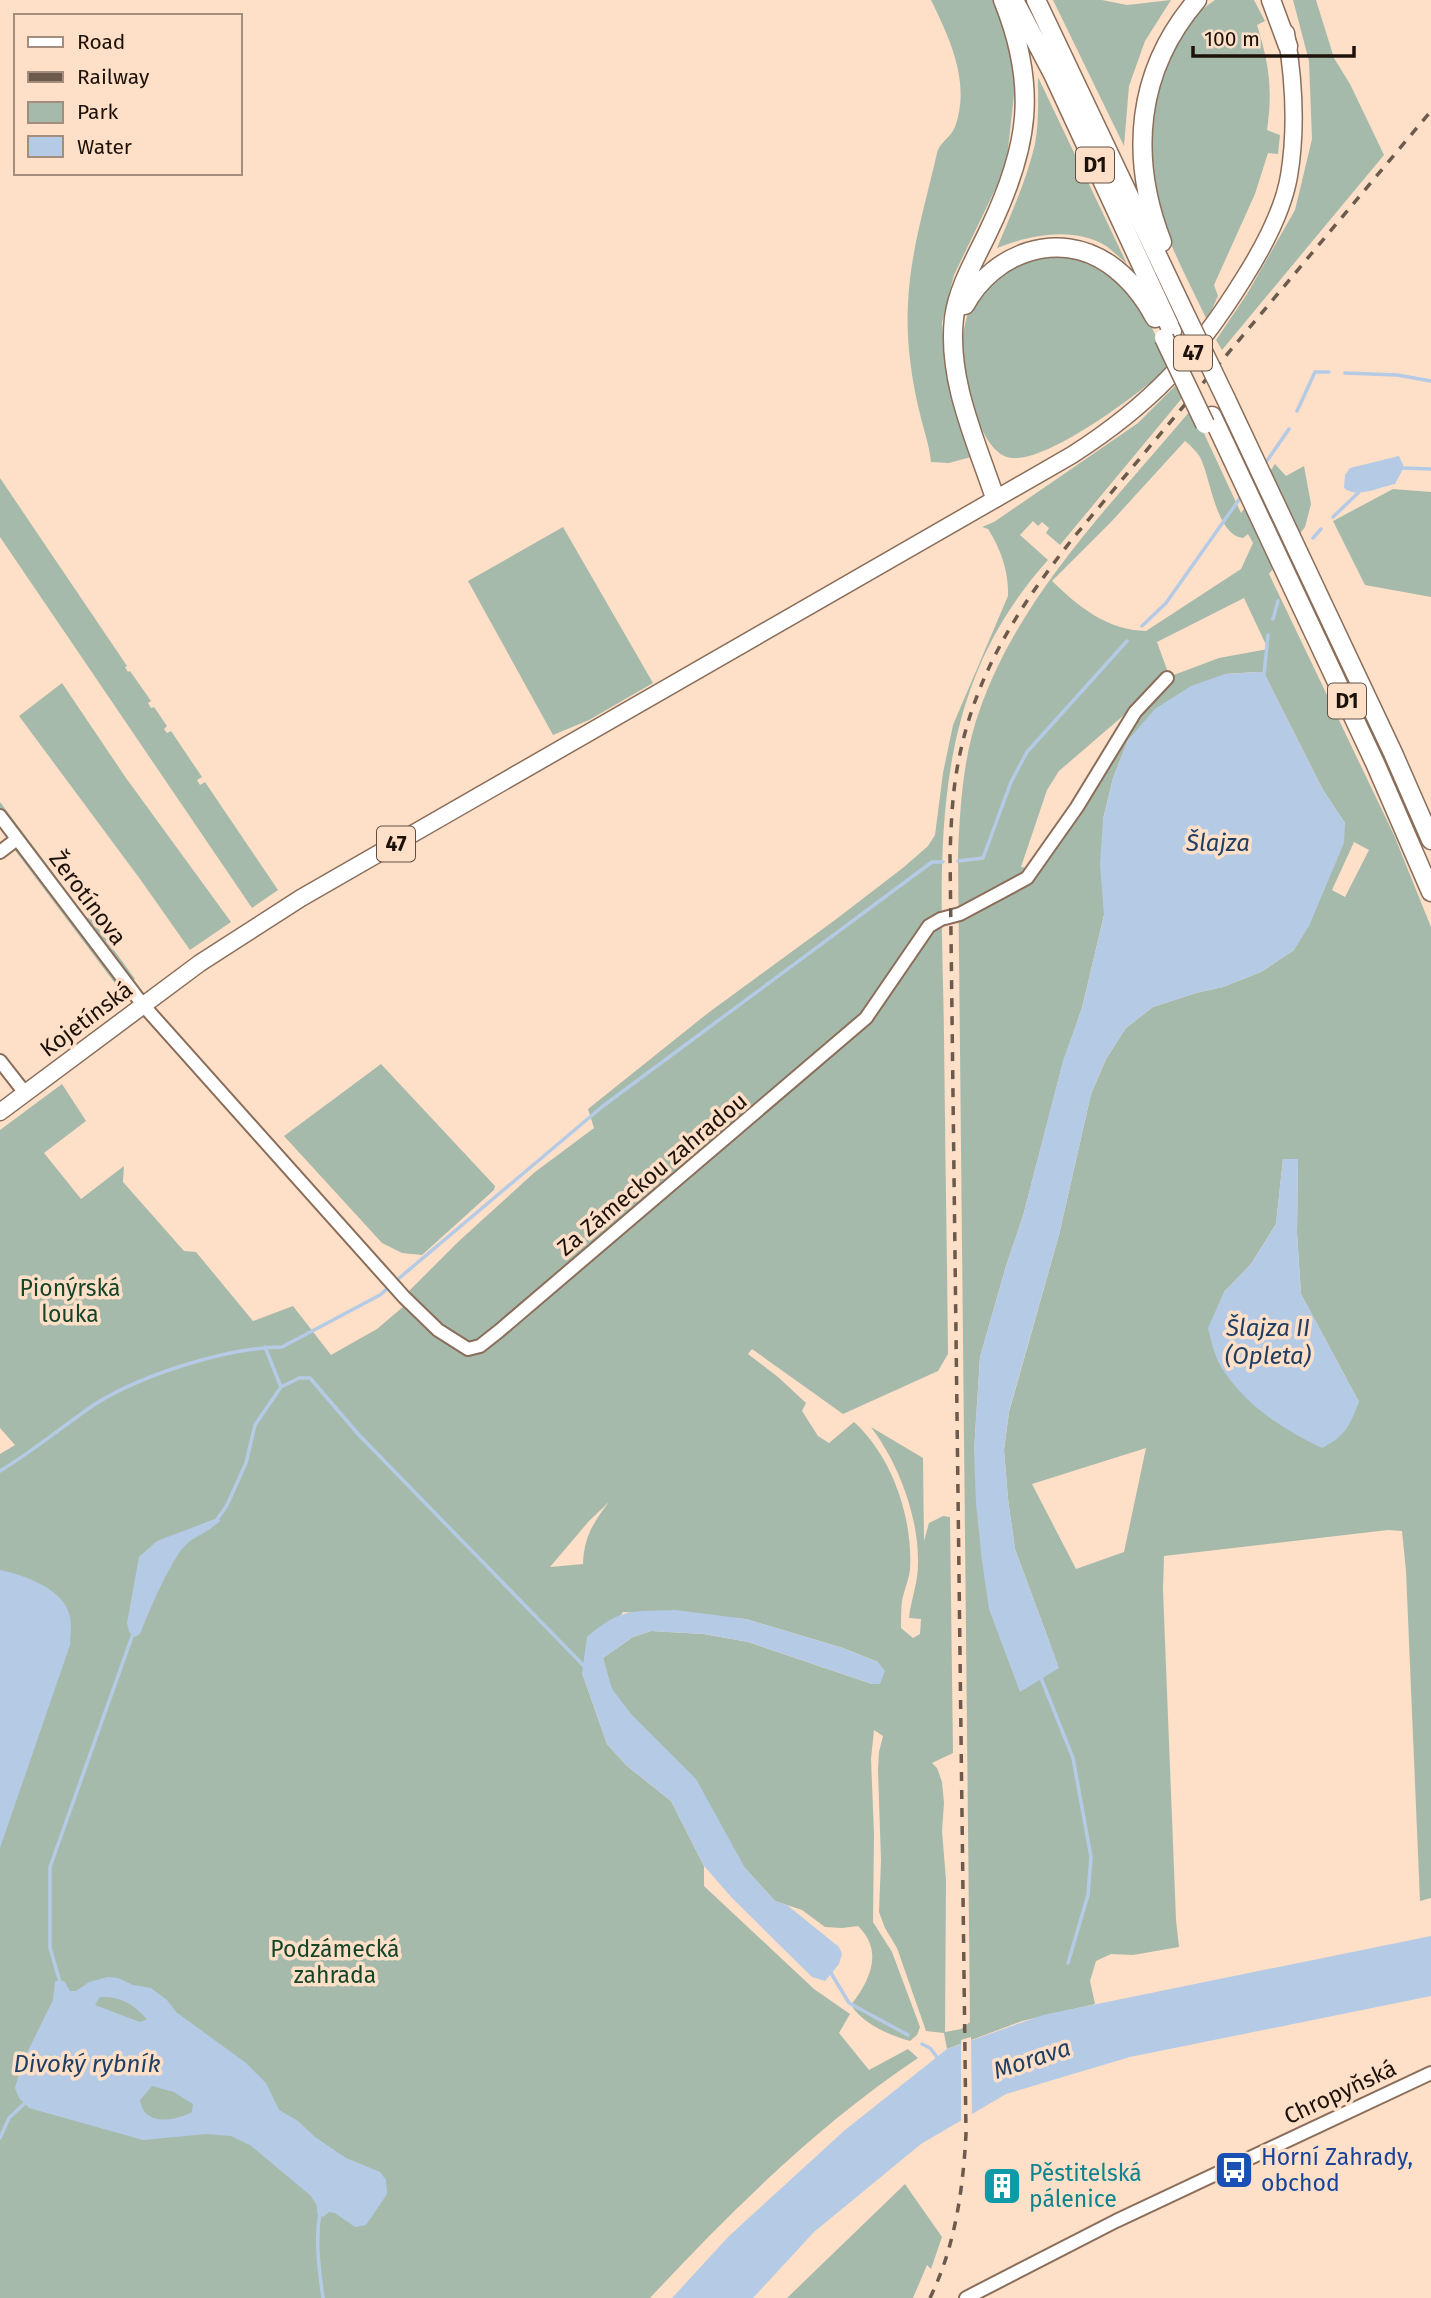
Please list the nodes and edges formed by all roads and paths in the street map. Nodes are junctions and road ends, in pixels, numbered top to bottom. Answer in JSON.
{"nodes":[{"id":1,"x":1003,"y":0,"type":"edge"},
{"id":2,"x":1014,"y":0,"type":"edge"},
{"id":3,"x":1036,"y":0,"type":"edge"},
{"id":4,"x":1196,"y":0,"type":"edge"},
{"id":5,"x":1269,"y":3,"type":"edge"},
{"id":6,"x":1288,"y":46,"type":"joint"},
{"id":7,"x":1243,"y":280,"type":"junction"},
{"id":8,"x":1191,"y":315,"type":"junction"},
{"id":9,"x":1168,"y":335,"type":"junction"},
{"id":10,"x":954,"y":345,"type":"junction"},
{"id":11,"x":995,"y":498,"type":"junction"},
{"id":12,"x":1167,"y":678,"type":"dead end"},
{"id":13,"x":0,"y":816,"type":"edge"},
{"id":14,"x":17,"y":839,"type":"junction"},
{"id":15,"x":1431,"y":839,"type":"edge"},
{"id":16,"x":0,"y":852,"type":"edge"},
{"id":17,"x":1431,"y":892,"type":"edge"},
{"id":18,"x":142,"y":1005,"type":"junction"},
{"id":19,"x":0,"y":1061,"type":"edge"},
{"id":20,"x":25,"y":1093,"type":"junction"},
{"id":21,"x":0,"y":1112,"type":"edge"},
{"id":22,"x":1431,"y":2073,"type":"edge"},
{"id":23,"x":966,"y":2298,"type":"edge"}],
"edges":[{"from":1,"to":10,"type":"highway"},
{"from":2,"to":9,"type":"highway","number":"D1"},
{"from":3,"to":8,"type":"highway","number":"D1"},
{"from":4,"to":8,"type":"highway"},
{"from":5,"to":6,"type":"highway"},
{"from":5,"to":7,"type":"main road"},
{"from":6,"to":7,"type":"main road","number":"47"},
{"from":7,"to":11,"type":"main road","number":"47"},
{"from":8,"to":15,"type":"highway","number":"D1","bridge":true},
{"from":9,"to":10,"type":"highway"},
{"from":9,"to":17,"type":"highway","number":"D1"},
{"from":10,"to":11,"type":"highway"},
{"from":11,"to":18,"type":"main road","name":"Kojetínská","number":"47"},
{"from":12,"to":18,"type":"street","name":"Za Zámeckou zahradou"},
{"from":13,"to":14,"type":"street","name":"Žerotínova"},
{"from":14,"to":16,"type":"street"},
{"from":14,"to":18,"type":"street","name":"Žerotínova"},
{"from":18,"to":20,"type":"main road","name":"Kojetínská","number":"47"},
{"from":19,"to":20,"type":"street"},
{"from":20,"to":21,"type":"main road","name":"Kojetínská","number":"47"},
{"from":22,"to":23,"type":"street","name":"Chropyňská"}]}
